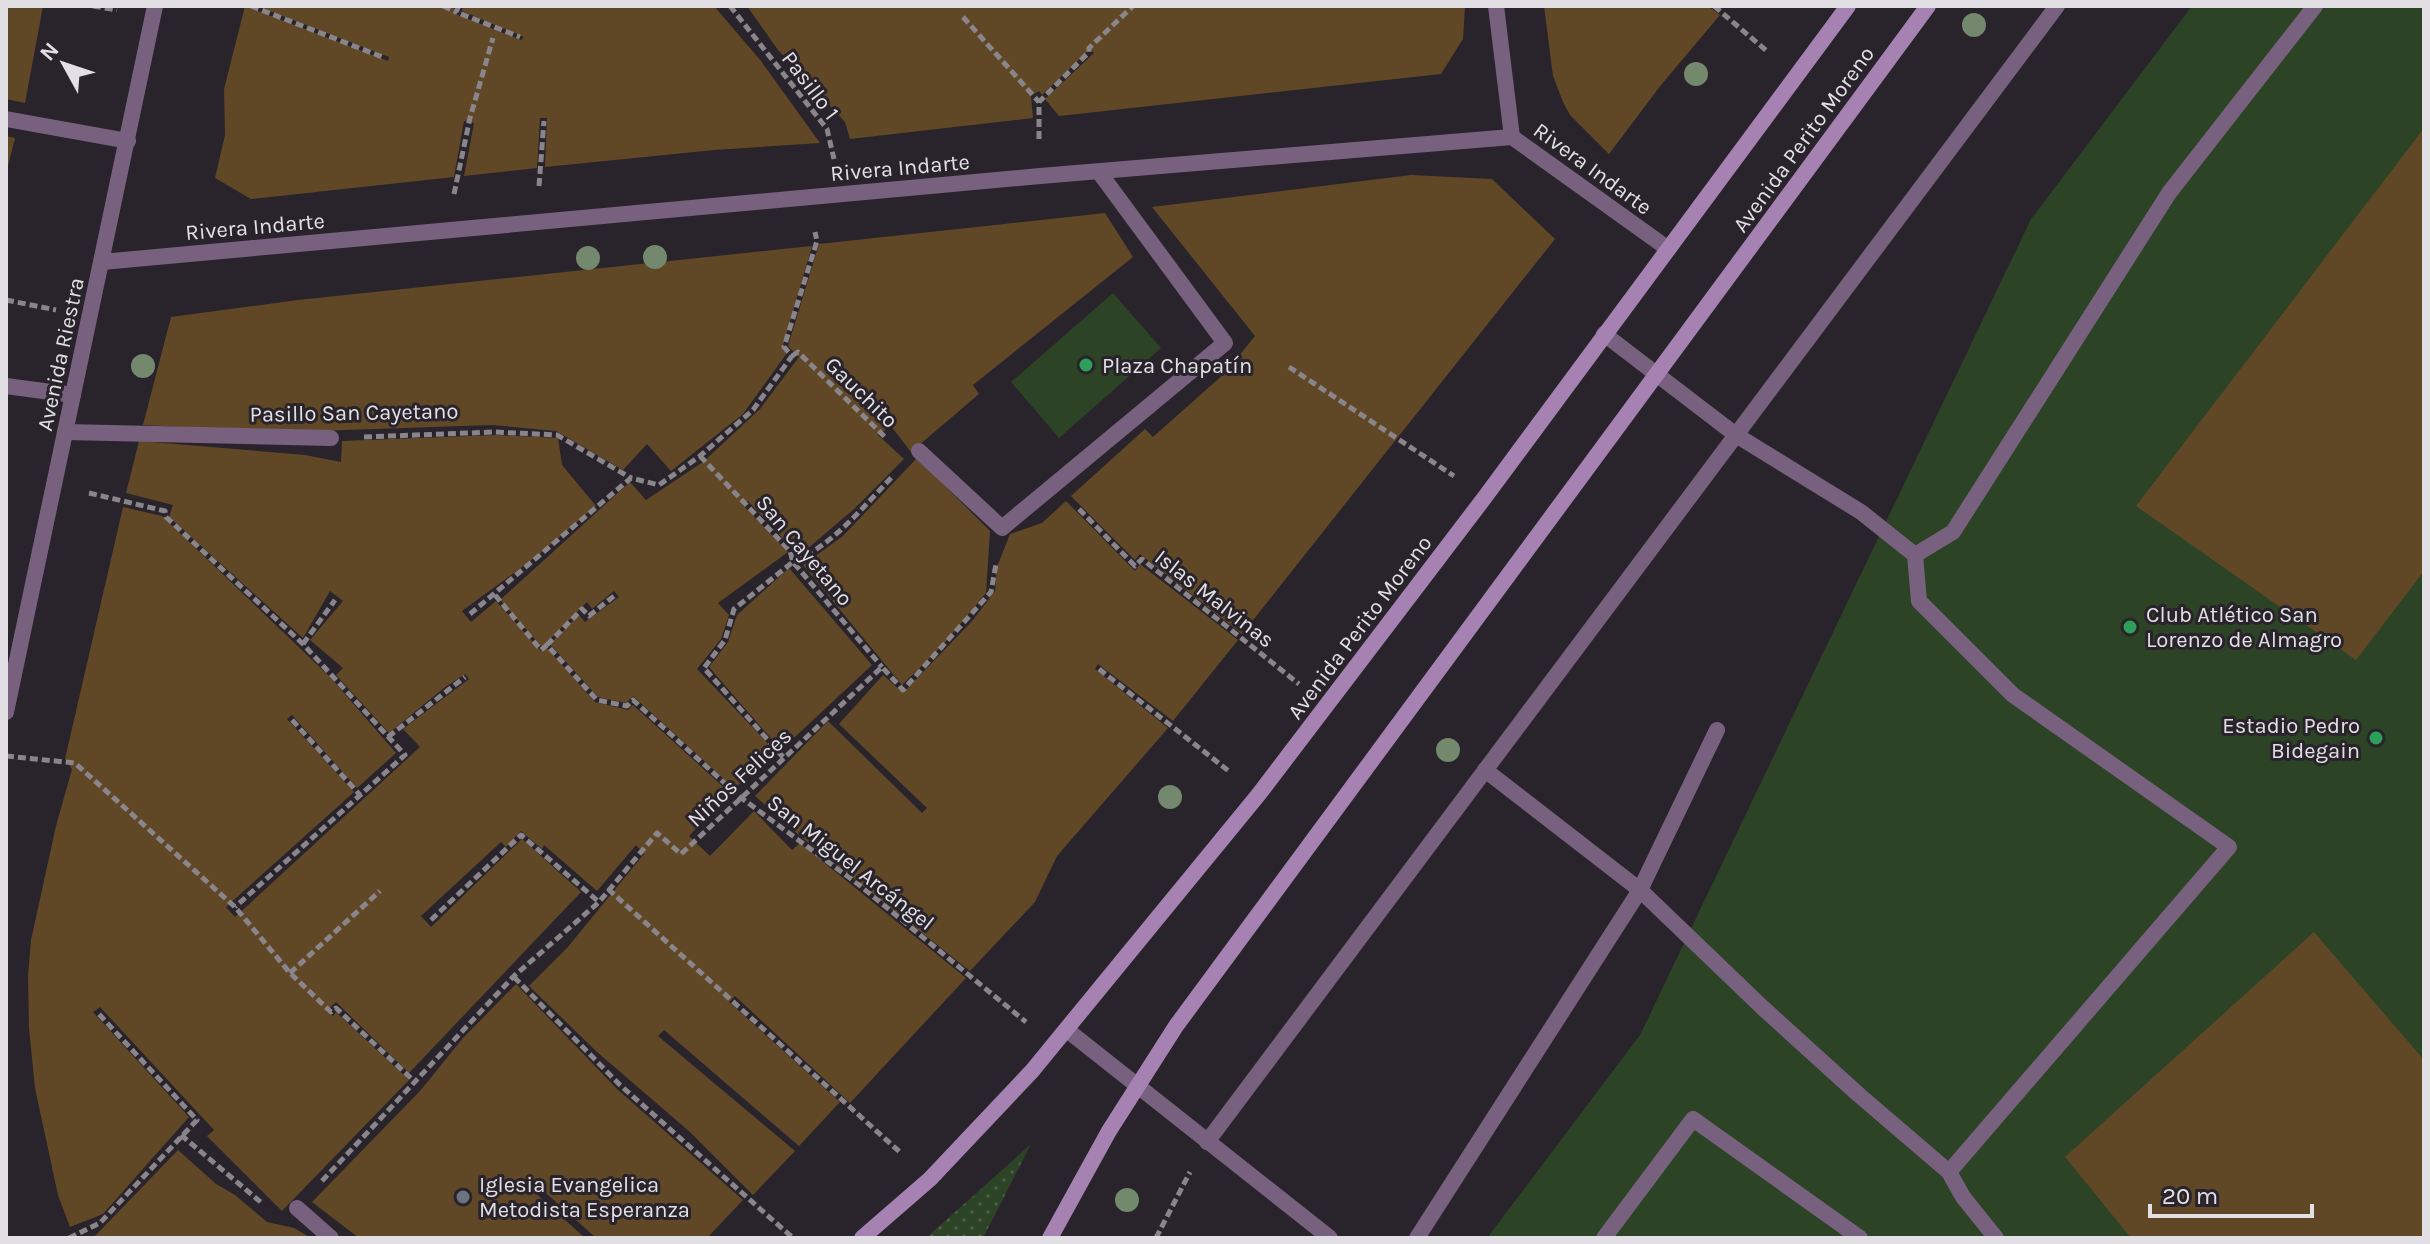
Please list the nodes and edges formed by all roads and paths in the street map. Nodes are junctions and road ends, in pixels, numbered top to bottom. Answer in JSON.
{"nodes":[{"id":1,"x":155,"y":6,"type":"edge"},
{"id":2,"x":251,"y":6,"type":"edge"},
{"id":3,"x":443,"y":6,"type":"edge"},
{"id":4,"x":730,"y":6,"type":"edge"},
{"id":5,"x":1133,"y":6,"type":"edge"},
{"id":6,"x":1496,"y":6,"type":"edge"},
{"id":7,"x":1714,"y":6,"type":"edge"},
{"id":8,"x":1848,"y":6,"type":"edge"},
{"id":9,"x":1928,"y":6,"type":"edge"},
{"id":10,"x":2057,"y":6,"type":"edge"},
{"id":11,"x":2315,"y":6,"type":"edge"},
{"id":12,"x":458,"y":9,"type":"edge"},
{"id":13,"x":963,"y":17,"type":"dead end"},
{"id":14,"x":520,"y":37,"type":"dead end"},
{"id":15,"x":493,"y":38,"type":"dead end"},
{"id":16,"x":385,"y":58,"type":"dead end"},
{"id":17,"x":1796,"y":76,"type":"junction"},
{"id":18,"x":1039,"y":102,"type":"junction"},
{"id":19,"x":6,"y":119,"type":"edge"},
{"id":20,"x":544,"y":121,"type":"dead end"},
{"id":21,"x":1512,"y":137,"type":"junction"},
{"id":22,"x":128,"y":141,"type":"junction"},
{"id":23,"x":1099,"y":172,"type":"junction"},
{"id":24,"x":1040,"y":176,"type":"junction"},
{"id":25,"x":841,"y":195,"type":"junction"},
{"id":26,"x":808,"y":198,"type":"junction"},
{"id":27,"x":536,"y":223,"type":"junction"},
{"id":28,"x":446,"y":230,"type":"junction"},
{"id":29,"x":1667,"y":248,"type":"junction"},
{"id":30,"x":102,"y":262,"type":"junction"},
{"id":31,"x":6,"y":300,"type":"edge"},
{"id":32,"x":90,"y":316,"type":"junction"},
{"id":33,"x":1604,"y":334,"type":"junction"},
{"id":34,"x":792,"y":356,"type":"junction"},
{"id":35,"x":1289,"y":367,"type":"dead end"},
{"id":36,"x":1657,"y":376,"type":"junction"},
{"id":37,"x":6,"y":386,"type":"edge"},
{"id":38,"x":73,"y":395,"type":"junction"},
{"id":39,"x":65,"y":432,"type":"junction"},
{"id":40,"x":1736,"y":435,"type":"junction"},
{"id":41,"x":331,"y":438,"type":"joint"},
{"id":42,"x":914,"y":455,"type":"junction"},
{"id":43,"x":700,"y":456,"type":"junction"},
{"id":44,"x":631,"y":478,"type":"junction"},
{"id":45,"x":1055,"y":484,"type":"junction"},
{"id":46,"x":53,"y":485,"type":"junction"},
{"id":47,"x":1485,"y":497,"type":"junction"},
{"id":48,"x":1002,"y":528,"type":"junction"},
{"id":49,"x":1915,"y":555,"type":"junction"},
{"id":50,"x":793,"y":562,"type":"junction"},
{"id":51,"x":495,"y":595,"type":"junction"},
{"id":52,"x":614,"y":596,"type":"dead end"},
{"id":53,"x":335,"y":600,"type":"dead end"},
{"id":54,"x":470,"y":614,"type":"dead end"},
{"id":55,"x":303,"y":644,"type":"junction"},
{"id":56,"x":547,"y":645,"type":"junction"},
{"id":57,"x":882,"y":667,"type":"junction"},
{"id":58,"x":1099,"y":669,"type":"dead end"},
{"id":59,"x":465,"y":677,"type":"dead end"},
{"id":60,"x":1328,"y":707,"type":"junction"},
{"id":61,"x":6,"y":712,"type":"edge"},
{"id":62,"x":292,"y":720,"type":"dead end"},
{"id":63,"x":1717,"y":730,"type":"dead end"},
{"id":64,"x":388,"y":737,"type":"junction"},
{"id":65,"x":6,"y":756,"type":"edge"},
{"id":66,"x":783,"y":757,"type":"junction"},
{"id":67,"x":1485,"y":770,"type":"junction"},
{"id":68,"x":1259,"y":794,"type":"junction"},
{"id":69,"x":360,"y":795,"type":"junction"},
{"id":70,"x":740,"y":797,"type":"junction"},
{"id":71,"x":608,"y":889,"type":"junction"},
{"id":72,"x":1640,"y":890,"type":"junction"},
{"id":73,"x":380,"y":891,"type":"dead end"},
{"id":74,"x":599,"y":902,"type":"junction"},
{"id":75,"x":235,"y":907,"type":"junction"},
{"id":76,"x":431,"y":920,"type":"dead end"},
{"id":77,"x":290,"y":973,"type":"junction"},
{"id":78,"x":514,"y":976,"type":"junction"},
{"id":79,"x":97,"y":1012,"type":"dead end"},
{"id":80,"x":1067,"y":1030,"type":"junction"},
{"id":81,"x":1055,"y":1045,"type":"junction"},
{"id":82,"x":414,"y":1081,"type":"junction"},
{"id":83,"x":1136,"y":1087,"type":"junction"},
{"id":84,"x":181,"y":1135,"type":"junction"},
{"id":85,"x":1207,"y":1142,"type":"junction"},
{"id":86,"x":1949,"y":1172,"type":"junction"},
{"id":87,"x":930,"y":1179,"type":"junction"},
{"id":88,"x":297,"y":1208,"type":"junction"},
{"id":89,"x":1987,"y":1235,"type":"edge"},
{"id":90,"x":69,"y":1238,"type":"edge"},
{"id":91,"x":331,"y":1238,"type":"edge"},
{"id":92,"x":793,"y":1238,"type":"edge"},
{"id":93,"x":862,"y":1238,"type":"edge"},
{"id":94,"x":1050,"y":1238,"type":"edge"},
{"id":95,"x":1156,"y":1238,"type":"edge"},
{"id":96,"x":1330,"y":1238,"type":"edge"},
{"id":97,"x":1417,"y":1238,"type":"edge"},
{"id":98,"x":1604,"y":1238,"type":"edge"},
{"id":99,"x":1860,"y":1238,"type":"edge"}],
"edges":[{"from":1,"to":22,"type":"street","name":"Avenida Riestra"},
{"from":2,"to":16,"type":"path"},
{"from":3,"to":12,"type":"path"},
{"from":4,"to":25,"type":"path","name":"Pasillo 1"},
{"from":5,"to":18,"type":"path"},
{"from":6,"to":21,"type":"street"},
{"from":7,"to":17,"type":"path"},
{"from":8,"to":17,"type":"main road","name":"Avenida Perito Moreno"},
{"from":9,"to":36,"type":"main road","name":"Avenida Perito Moreno"},
{"from":10,"to":40,"type":"street"},
{"from":11,"to":49,"type":"street"},
{"from":12,"to":14,"type":"path"},
{"from":13,"to":18,"type":"path"},
{"from":15,"to":28,"type":"path"},
{"from":17,"to":29,"type":"main road","name":"Avenida Perito Moreno"},
{"from":18,"to":24,"type":"path"},
{"from":19,"to":22,"type":"street"},
{"from":20,"to":27,"type":"path"},
{"from":21,"to":23,"type":"street","name":"Rivera Indarte"},
{"from":21,"to":29,"type":"street","name":"Rivera Indarte"},
{"from":22,"to":30,"type":"street","name":"Avenida Riestra"},
{"from":23,"to":24,"type":"street","name":"Rivera Indarte"},
{"from":23,"to":45,"type":"street"},
{"from":24,"to":25,"type":"street","name":"Rivera Indarte"},
{"from":25,"to":26,"type":"street","name":"Rivera Indarte"},
{"from":26,"to":27,"type":"street","name":"Rivera Indarte"},
{"from":26,"to":34,"type":"path"},
{"from":27,"to":28,"type":"street","name":"Rivera Indarte"},
{"from":28,"to":30,"type":"street","name":"Rivera Indarte"},
{"from":29,"to":33,"type":"main road","name":"Avenida Perito Moreno"},
{"from":30,"to":32,"type":"street","name":"Avenida Riestra"},
{"from":31,"to":32,"type":"path"},
{"from":32,"to":38,"type":"street","name":"Avenida Riestra"},
{"from":33,"to":36,"type":"street"},
{"from":33,"to":47,"type":"main road","name":"Avenida Perito Moreno"},
{"from":34,"to":42,"type":"path","name":"Gauchito"},
{"from":34,"to":43,"type":"path"},
{"from":35,"to":47,"type":"path"},
{"from":36,"to":40,"type":"street"},
{"from":36,"to":83,"type":"main road","name":"Avenida Perito Moreno"},
{"from":37,"to":38,"type":"street"},
{"from":38,"to":39,"type":"street","name":"Avenida Riestra"},
{"from":39,"to":41,"type":"street","name":"Pasillo San Cayetano"},
{"from":39,"to":46,"type":"street","name":"Avenida Riestra"},
{"from":40,"to":49,"type":"street"},
{"from":40,"to":67,"type":"street"},
{"from":41,"to":44,"type":"path","name":"Pasillo San Cayetano"},
{"from":42,"to":48,"type":"street"},
{"from":42,"to":50,"type":"path"},
{"from":43,"to":44,"type":"path"},
{"from":43,"to":50,"type":"path","name":"San Cayetano"},
{"from":44,"to":51,"type":"path"},
{"from":45,"to":48,"type":"street"},
{"from":45,"to":60,"type":"path","name":"Islas Malvinas"},
{"from":46,"to":55,"type":"path"},
{"from":46,"to":61,"type":"street","name":"Avenida Riestra"},
{"from":47,"to":60,"type":"main road","name":"Avenida Perito Moreno"},
{"from":48,"to":57,"type":"path"},
{"from":49,"to":86,"type":"street"},
{"from":50,"to":57,"type":"path","name":"San Cayetano"},
{"from":50,"to":66,"type":"path"},
{"from":51,"to":54,"type":"path"},
{"from":51,"to":56,"type":"path","name":"San Miguel Arcángel"},
{"from":52,"to":56,"type":"path"},
{"from":53,"to":55,"type":"path"},
{"from":55,"to":64,"type":"path"},
{"from":56,"to":70,"type":"path","name":"San Miguel Arcángel"},
{"from":57,"to":66,"type":"path","name":"Niños Felices"},
{"from":58,"to":68,"type":"path"},
{"from":59,"to":64,"type":"path"},
{"from":60,"to":68,"type":"main road","name":"Avenida Perito Moreno"},
{"from":62,"to":69,"type":"path"},
{"from":63,"to":72,"type":"street"},
{"from":64,"to":69,"type":"path"},
{"from":65,"to":75,"type":"path"},
{"from":66,"to":70,"type":"path","name":"Niños Felices"},
{"from":67,"to":72,"type":"street"},
{"from":67,"to":85,"type":"street"},
{"from":68,"to":80,"type":"main road","name":"Avenida Perito Moreno"},
{"from":69,"to":75,"type":"path"},
{"from":70,"to":71,"type":"path","name":"Niños Felices"},
{"from":70,"to":81,"type":"path","name":"San Miguel Arcángel"},
{"from":71,"to":74,"type":"path","name":"Niños Felices"},
{"from":71,"to":87,"type":"path"},
{"from":72,"to":86,"type":"street"},
{"from":72,"to":97,"type":"street"},
{"from":73,"to":77,"type":"path"},
{"from":74,"to":76,"type":"path"},
{"from":74,"to":78,"type":"path","name":"Niños Felices"},
{"from":75,"to":77,"type":"path"},
{"from":77,"to":82,"type":"path"},
{"from":78,"to":82,"type":"path","name":"Niños Felices"},
{"from":78,"to":92,"type":"path"},
{"from":79,"to":84,"type":"path"},
{"from":80,"to":81,"type":"main road","name":"Avenida Perito Moreno"},
{"from":80,"to":83,"type":"street"},
{"from":81,"to":87,"type":"main road","name":"Avenida Perito Moreno"},
{"from":82,"to":88,"type":"path","name":"Niños Felices"},
{"from":83,"to":85,"type":"street"},
{"from":83,"to":94,"type":"main road","name":"Avenida Perito Moreno"},
{"from":84,"to":88,"type":"path"},
{"from":84,"to":90,"type":"path"},
{"from":85,"to":95,"type":"path"},
{"from":85,"to":96,"type":"street"},
{"from":86,"to":89,"type":"street"},
{"from":87,"to":93,"type":"main road","name":"Avenida Perito Moreno"},
{"from":88,"to":91,"type":"street"},
{"from":98,"to":99,"type":"street"}]}
